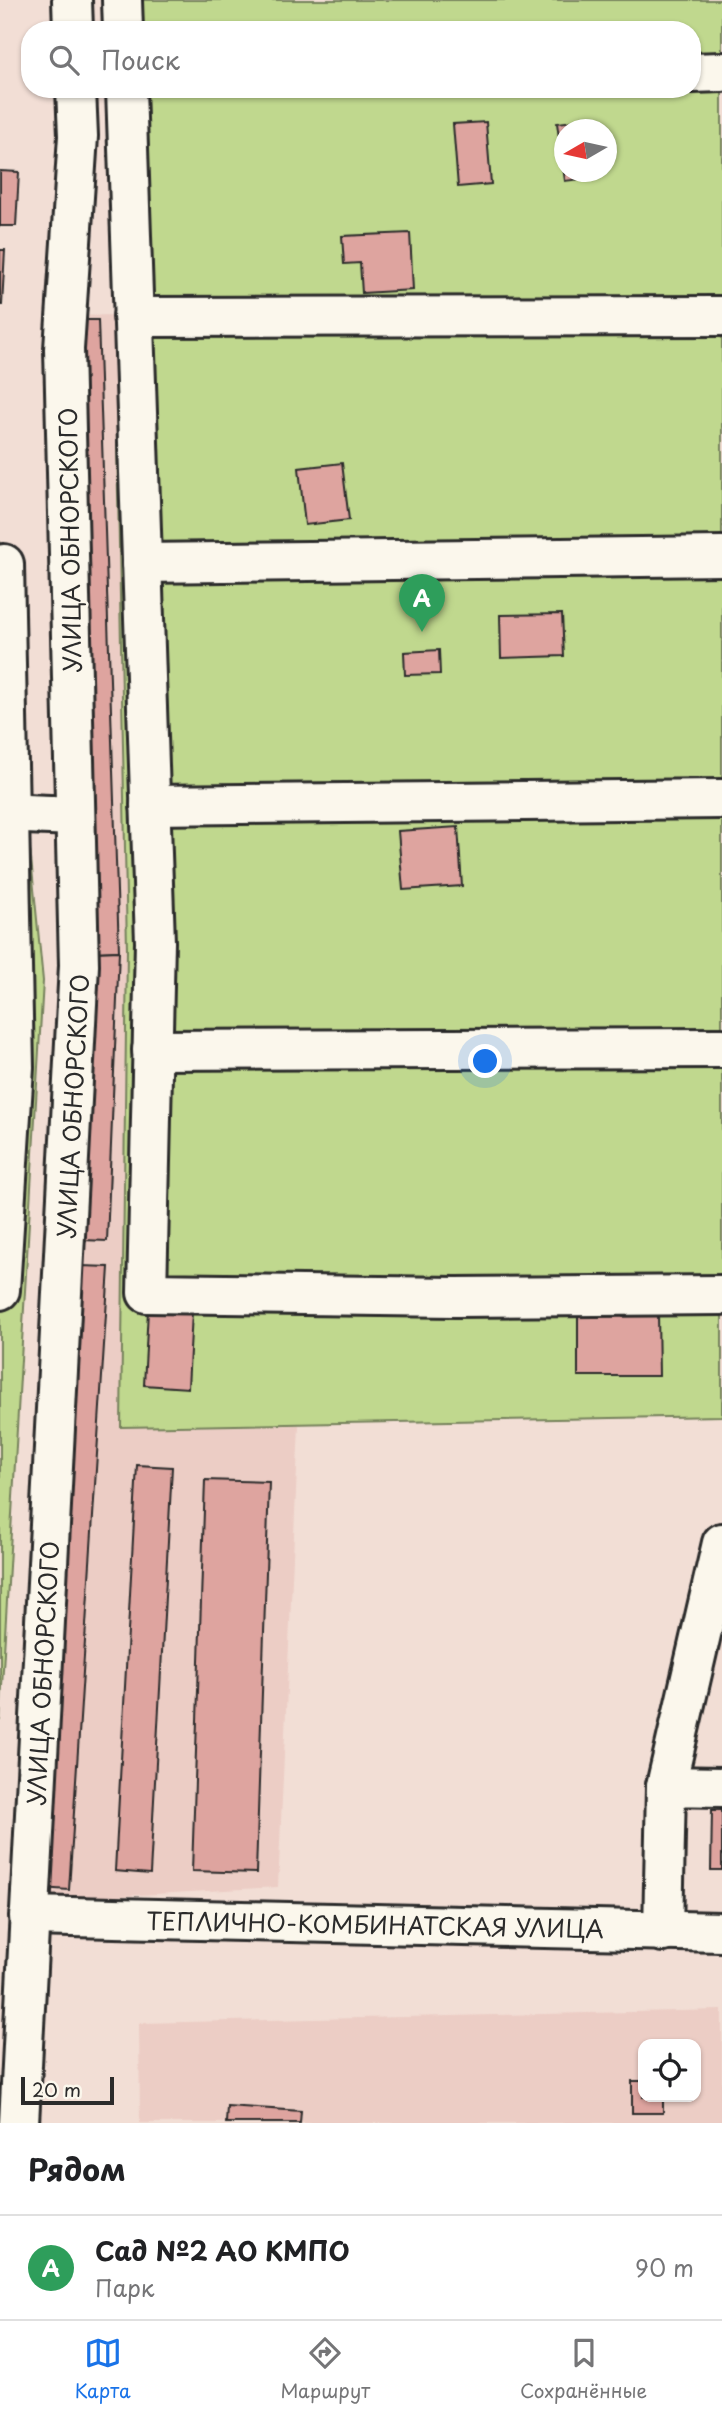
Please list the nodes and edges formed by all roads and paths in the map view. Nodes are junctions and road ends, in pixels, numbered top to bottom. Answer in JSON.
{"nodes":[{"id":1,"x":72,"y":0,"type":"edge"},
{"id":2,"x":122,"y":0,"type":"edge"},
{"id":3,"x":73,"y":21,"type":"edge"},
{"id":4,"x":123,"y":21,"type":"edge"},
{"id":5,"x":722,"y":72,"type":"edge"},
{"id":6,"x":701,"y":73,"type":"edge"},
{"id":7,"x":76,"y":98,"type":"edge"},
{"id":8,"x":126,"y":98,"type":"edge"},
{"id":9,"x":722,"y":316,"type":"edge"},
{"id":10,"x":133,"y":317,"type":"junction"},
{"id":11,"x":722,"y":556,"type":"edge"},
{"id":12,"x":142,"y":563,"type":"junction"},
{"id":13,"x":4,"y":564,"type":"dead end"},
{"id":14,"x":722,"y":799,"type":"edge"},
{"id":15,"x":150,"y":805,"type":"junction"},
{"id":16,"x":5,"y":813,"type":"edge"},
{"id":17,"x":75,"y":816,"type":"junction"},
{"id":18,"x":722,"y":1048,"type":"edge"},
{"id":19,"x":152,"y":1050,"type":"junction"},
{"id":20,"x":7,"y":1067,"type":"edge"},
{"id":21,"x":0,"y":1290,"type":"edge"},
{"id":22,"x":722,"y":1295,"type":"edge"},
{"id":23,"x":722,"y":1543,"type":"edge"},
{"id":24,"x":666,"y":1786,"type":"junction"},
{"id":25,"x":722,"y":1787,"type":"edge"},
{"id":26,"x":29,"y":1916,"type":"junction"},
{"id":27,"x":663,"y":1932,"type":"junction"},
{"id":28,"x":722,"y":1932,"type":"edge"},
{"id":29,"x":19,"y":2123,"type":"edge"}],
"edges":[{"from":1,"to":3,"type":"street"},
{"from":2,"to":4,"type":"street"},
{"from":5,"to":6,"type":"street"},
{"from":7,"to":17,"type":"street","name":"УЛИЦА ОБНОРСКОГО"},
{"from":8,"to":10,"type":"street"},
{"from":9,"to":10,"type":"street"},
{"from":10,"to":12,"type":"street"},
{"from":11,"to":12,"type":"street"},
{"from":12,"to":15,"type":"street"},
{"from":13,"to":16,"type":"street"},
{"from":14,"to":15,"type":"street"},
{"from":15,"to":19,"type":"street"},
{"from":16,"to":17,"type":"street"},
{"from":16,"to":20,"type":"street"},
{"from":17,"to":26,"type":"street","name":"УЛИЦА ОБНОРСКОГО"},
{"from":18,"to":19,"type":"street"},
{"from":19,"to":22,"type":"street"},
{"from":20,"to":21,"type":"street"},
{"from":23,"to":24,"type":"street"},
{"from":24,"to":25,"type":"street"},
{"from":24,"to":27,"type":"street"},
{"from":26,"to":27,"type":"street","name":"ТЕПЛИЧНО-КОМБИНАТСКАЯ УЛИЦА"},
{"from":26,"to":29,"type":"street","name":"УЛИЦА ОБНОРСКОГО"},
{"from":27,"to":28,"type":"street","name":"ТЕПЛИЧНО-КОМБИНАТСКАЯ УЛИЦА"}]}
